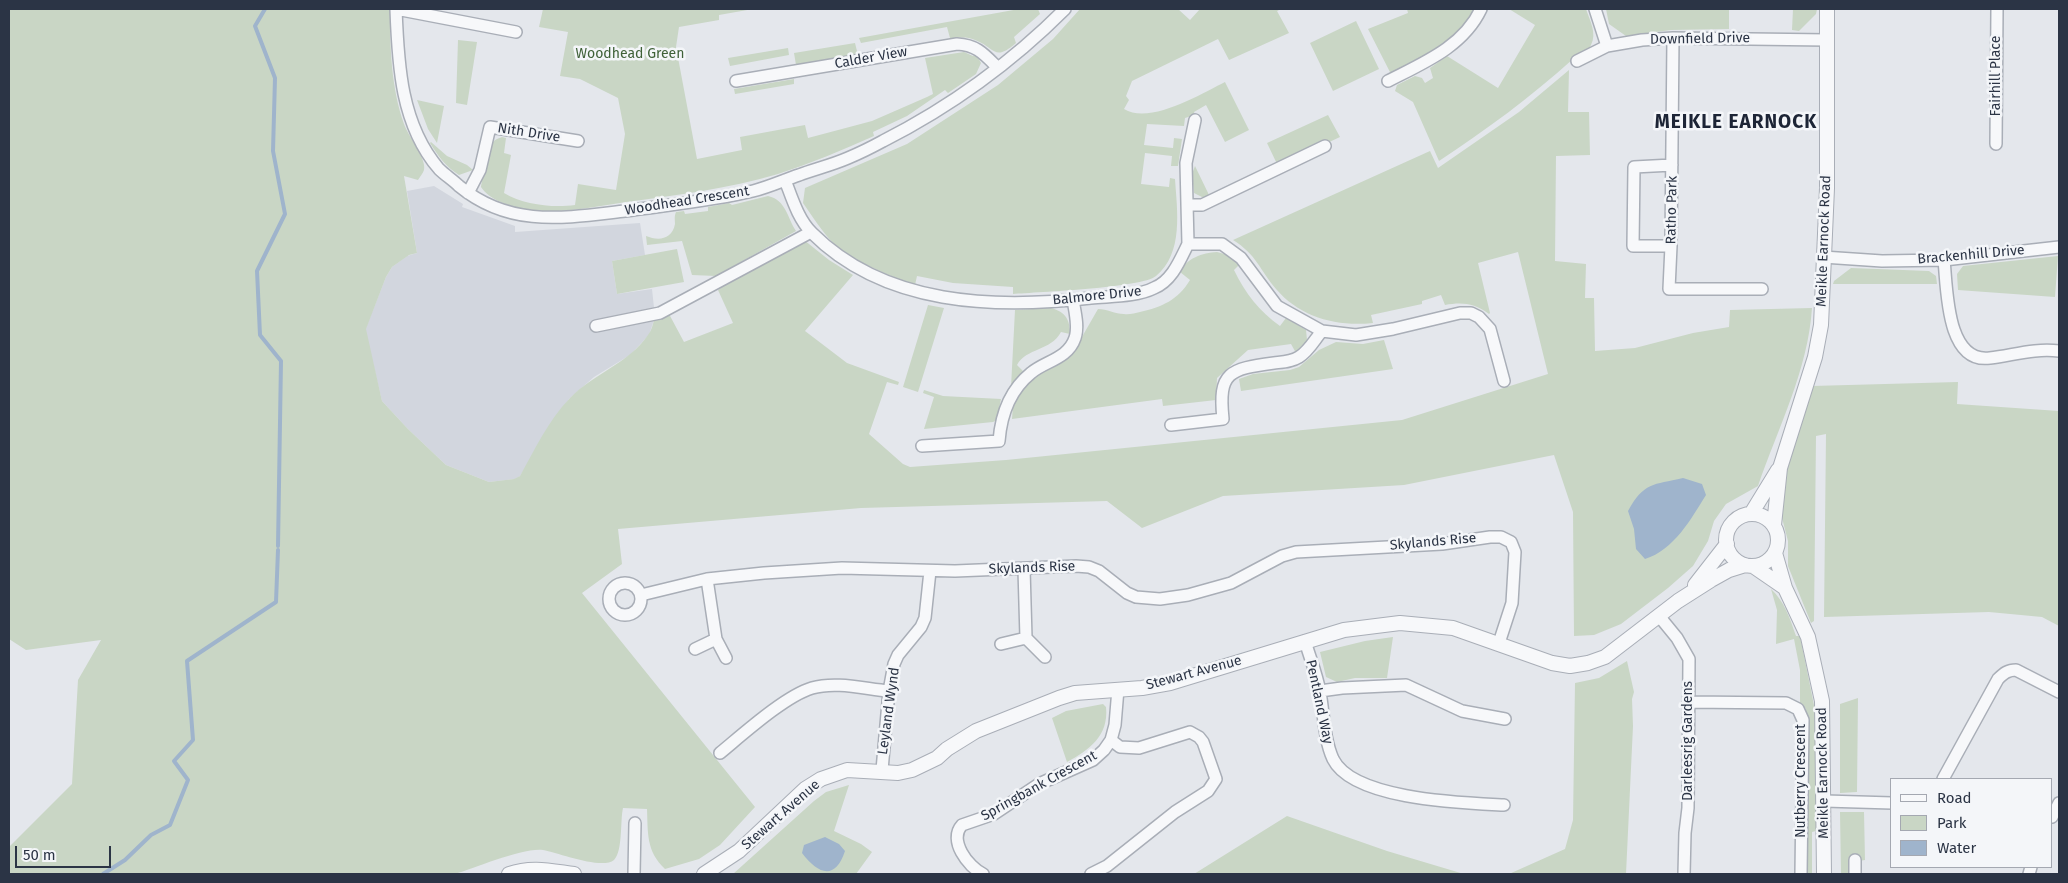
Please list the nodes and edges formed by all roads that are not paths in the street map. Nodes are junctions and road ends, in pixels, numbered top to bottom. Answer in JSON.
{"nodes":[{"id":1,"x":396,"y":9,"type":"edge"},
{"id":2,"x":1065,"y":9,"type":"edge"},
{"id":3,"x":1481,"y":9,"type":"edge"},
{"id":4,"x":1595,"y":9,"type":"edge"},
{"id":5,"x":1827,"y":9,"type":"edge"},
{"id":6,"x":1997,"y":9,"type":"edge"},
{"id":7,"x":516,"y":32,"type":"dead end"},
{"id":8,"x":1673,"y":38,"type":"junction"},
{"id":9,"x":1827,"y":40,"type":"junction"},
{"id":10,"x":1607,"y":46,"type":"junction"},
{"id":11,"x":1577,"y":61,"type":"dead end"},
{"id":12,"x":998,"y":68,"type":"junction"},
{"id":13,"x":736,"y":81,"type":"dead end"},
{"id":14,"x":1388,"y":81,"type":"dead end"},
{"id":15,"x":1195,"y":120,"type":"dead end"},
{"id":16,"x":578,"y":141,"type":"dead end"},
{"id":17,"x":1996,"y":144,"type":"dead end"},
{"id":18,"x":1325,"y":146,"type":"dead end"},
{"id":19,"x":1672,"y":165,"type":"junction"},
{"id":20,"x":785,"y":180,"type":"junction"},
{"id":21,"x":468,"y":194,"type":"junction"},
{"id":22,"x":1188,"y":205,"type":"junction"},
{"id":23,"x":811,"y":232,"type":"junction"},
{"id":24,"x":1188,"y":244,"type":"junction"},
{"id":25,"x":1671,"y":246,"type":"junction"},
{"id":26,"x":2059,"y":247,"type":"edge"},
{"id":27,"x":1823,"y":257,"type":"junction"},
{"id":28,"x":1944,"y":260,"type":"junction"},
{"id":29,"x":1762,"y":289,"type":"dead end"},
{"id":30,"x":1073,"y":300,"type":"junction"},
{"id":31,"x":596,"y":326,"type":"dead end"},
{"id":32,"x":1322,"y":330,"type":"junction"},
{"id":33,"x":2059,"y":351,"type":"edge"},
{"id":34,"x":1504,"y":381,"type":"dead end"},
{"id":35,"x":1171,"y":426,"type":"dead end"},
{"id":36,"x":922,"y":446,"type":"dead end"},
{"id":37,"x":1780,"y":468,"type":"junction"},
{"id":38,"x":1751,"y":514,"type":"junction"},
{"id":39,"x":1774,"y":525,"type":"junction"},
{"id":40,"x":1727,"y":544,"type":"junction"},
{"id":41,"x":1775,"y":553,"type":"junction"},
{"id":42,"x":1749,"y":565,"type":"junction"},
{"id":43,"x":1024,"y":569,"type":"junction"},
{"id":44,"x":930,"y":572,"type":"junction"},
{"id":45,"x":707,"y":579,"type":"junction"},
{"id":46,"x":1784,"y":588,"type":"junction"},
{"id":47,"x":641,"y":595,"type":"dead end"},
{"id":48,"x":1678,"y":601,"type":"junction"},
{"id":49,"x":1659,"y":616,"type":"junction"},
{"id":50,"x":1026,"y":638,"type":"junction"},
{"id":51,"x":716,"y":639,"type":"junction"},
{"id":52,"x":1304,"y":641,"type":"junction"},
{"id":53,"x":1499,"y":643,"type":"junction"},
{"id":54,"x":1001,"y":644,"type":"dead end"},
{"id":55,"x":694,"y":649,"type":"dead end"},
{"id":56,"x":1045,"y":657,"type":"dead end"},
{"id":57,"x":726,"y":658,"type":"dead end"},
{"id":58,"x":1118,"y":689,"type":"junction"},
{"id":59,"x":889,"y":691,"type":"junction"},
{"id":60,"x":1320,"y":691,"type":"junction"},
{"id":61,"x":2059,"y":692,"type":"edge"},
{"id":62,"x":1689,"y":702,"type":"junction"},
{"id":63,"x":1505,"y":719,"type":"dead end"},
{"id":64,"x":1111,"y":740,"type":"junction"},
{"id":65,"x":720,"y":753,"type":"dead end"},
{"id":66,"x":882,"y":770,"type":"junction"},
{"id":67,"x":1944,"y":778,"type":"edge"},
{"id":68,"x":1825,"y":801,"type":"junction"},
{"id":69,"x":2059,"y":803,"type":"edge"},
{"id":70,"x":1890,"y":804,"type":"edge"},
{"id":71,"x":1504,"y":805,"type":"dead end"},
{"id":72,"x":2053,"y":815,"type":"edge"},
{"id":73,"x":635,"y":822,"type":"dead end"},
{"id":74,"x":1855,"y":860,"type":"dead end"},
{"id":75,"x":508,"y":874,"type":"edge"},
{"id":76,"x":572,"y":874,"type":"edge"},
{"id":77,"x":634,"y":874,"type":"edge"},
{"id":78,"x":704,"y":874,"type":"edge"},
{"id":79,"x":983,"y":874,"type":"edge"},
{"id":80,"x":1091,"y":874,"type":"edge"},
{"id":81,"x":1684,"y":874,"type":"edge"},
{"id":82,"x":1801,"y":874,"type":"edge"},
{"id":83,"x":1824,"y":874,"type":"edge"},
{"id":84,"x":1855,"y":874,"type":"edge"}],
"edges":[{"from":1,"to":7,"type":"street"},
{"from":1,"to":21,"type":"street","name":"Woodhead Crescent"},
{"from":2,"to":12,"type":"street","name":"Woodhead Crescent"},
{"from":3,"to":14,"type":"street"},
{"from":4,"to":10,"type":"street"},
{"from":5,"to":9,"type":"street","name":"Meikle Earnock Road"},
{"from":6,"to":17,"type":"street","name":"Fairhill Place"},
{"from":8,"to":9,"type":"street","name":"Downfield Drive"},
{"from":8,"to":10,"type":"street","name":"Downfield Drive"},
{"from":8,"to":19,"type":"street","name":"Ratho Park"},
{"from":9,"to":27,"type":"street","name":"Meikle Earnock Road"},
{"from":10,"to":11,"type":"street","name":"Downfield Drive"},
{"from":12,"to":13,"type":"street","name":"Calder View"},
{"from":12,"to":20,"type":"street","name":"Woodhead Crescent"},
{"from":15,"to":22,"type":"street"},
{"from":16,"to":21,"type":"street","name":"Nith Drive"},
{"from":18,"to":22,"type":"street"},
{"from":19,"to":25,"type":"street","name":"Ratho Park"},
{"from":19,"to":25,"type":"street"},
{"from":20,"to":21,"type":"street","name":"Woodhead Crescent"},
{"from":20,"to":23,"type":"street","name":"Balmore Drive"},
{"from":22,"to":24,"type":"street"},
{"from":23,"to":30,"type":"street","name":"Balmore Drive"},
{"from":23,"to":31,"type":"street"},
{"from":24,"to":30,"type":"street","name":"Balmore Drive"},
{"from":24,"to":32,"type":"street"},
{"from":25,"to":29,"type":"street","name":"Ratho Park"},
{"from":26,"to":28,"type":"street","name":"Brackenhill Drive"},
{"from":27,"to":28,"type":"street","name":"Brackenhill Drive"},
{"from":27,"to":37,"type":"street","name":"Meikle Earnock Road"},
{"from":28,"to":33,"type":"street"},
{"from":30,"to":36,"type":"street"},
{"from":32,"to":34,"type":"street"},
{"from":32,"to":35,"type":"street"},
{"from":37,"to":38,"type":"street","name":"Meikle Earnock Road"},
{"from":37,"to":39,"type":"street","name":"Meikle Earnock Road"},
{"from":38,"to":39,"type":"street"},
{"from":38,"to":40,"type":"street"},
{"from":39,"to":41,"type":"street"},
{"from":40,"to":42,"type":"street"},
{"from":40,"to":48,"type":"street","name":"Stewart Avenue"},
{"from":41,"to":42,"type":"street"},
{"from":41,"to":46,"type":"street","name":"Meikle Earnock Road"},
{"from":42,"to":46,"type":"street","name":"Meikle Earnock Road"},
{"from":42,"to":48,"type":"street","name":"Stewart Avenue"},
{"from":43,"to":44,"type":"street","name":"Skylands Rise"},
{"from":43,"to":50,"type":"street"},
{"from":43,"to":53,"type":"street","name":"Skylands Rise"},
{"from":44,"to":45,"type":"street","name":"Skylands Rise"},
{"from":44,"to":59,"type":"street","name":"Leyland Wynd"},
{"from":45,"to":47,"type":"street","name":"Skylands Rise"},
{"from":45,"to":51,"type":"street"},
{"from":46,"to":68,"type":"street","name":"Meikle Earnock Road"},
{"from":48,"to":49,"type":"street","name":"Stewart Avenue"},
{"from":49,"to":53,"type":"street","name":"Stewart Avenue"},
{"from":49,"to":62,"type":"street","name":"Darleesrig Gardens"},
{"from":50,"to":54,"type":"street"},
{"from":50,"to":56,"type":"street"},
{"from":51,"to":55,"type":"street"},
{"from":51,"to":57,"type":"street"},
{"from":52,"to":53,"type":"street","name":"Stewart Avenue"},
{"from":52,"to":58,"type":"street","name":"Stewart Avenue"},
{"from":52,"to":60,"type":"street","name":"Pentland Way"},
{"from":58,"to":64,"type":"street","name":"Springbank Crescent"},
{"from":58,"to":66,"type":"street","name":"Stewart Avenue"},
{"from":59,"to":65,"type":"street"},
{"from":59,"to":66,"type":"street","name":"Leyland Wynd"},
{"from":60,"to":63,"type":"street"},
{"from":60,"to":71,"type":"street","name":"Pentland Way"},
{"from":61,"to":67,"type":"street"},
{"from":62,"to":81,"type":"street","name":"Darleesrig Gardens"},
{"from":62,"to":82,"type":"street","name":"Nutberry Crescent"},
{"from":64,"to":79,"type":"street","name":"Springbank Crescent"},
{"from":64,"to":80,"type":"street","name":"Springbank Crescent"},
{"from":66,"to":78,"type":"street","name":"Stewart Avenue"},
{"from":68,"to":70,"type":"street"},
{"from":68,"to":83,"type":"street","name":"Meikle Earnock Road"},
{"from":69,"to":72,"type":"street"},
{"from":73,"to":77,"type":"street"},
{"from":74,"to":84,"type":"street"},
{"from":75,"to":76,"type":"street"}]}
